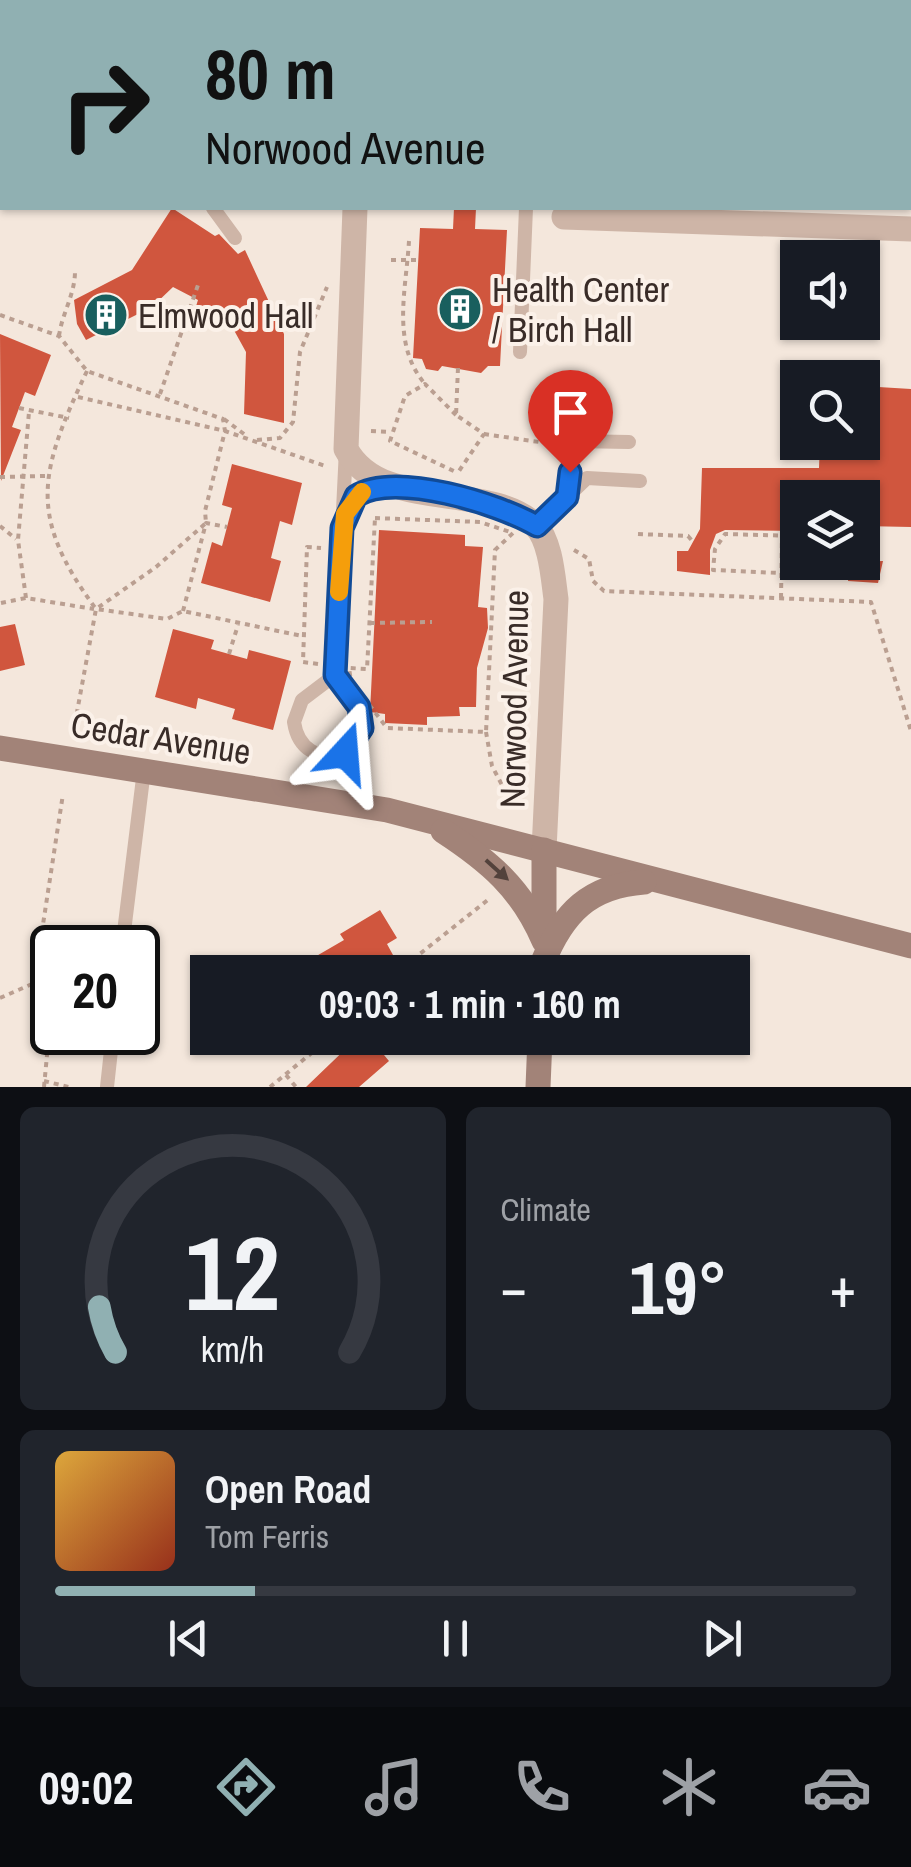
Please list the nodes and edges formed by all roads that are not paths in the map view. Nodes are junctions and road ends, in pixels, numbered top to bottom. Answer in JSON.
{"nodes":[{"id":1,"x":215,"y":210,"type":"edge"},
{"id":2,"x":355,"y":210,"type":"edge"},
{"id":3,"x":526,"y":210,"type":"edge"},
{"id":4,"x":564,"y":217,"type":"dead end"},
{"id":5,"x":911,"y":229,"type":"edge"},
{"id":6,"x":235,"y":238,"type":"dead end"},
{"id":7,"x":520,"y":352,"type":"dead end"},
{"id":8,"x":629,"y":442,"type":"dead end"},
{"id":9,"x":346,"y":449,"type":"junction"},
{"id":10,"x":640,"y":481,"type":"dead end"},
{"id":11,"x":389,"y":484,"type":"junction"},
{"id":12,"x":567,"y":497,"type":"junction"},
{"id":13,"x":537,"y":526,"type":"junction"},
{"id":14,"x":342,"y":528,"type":"junction"},
{"id":15,"x":335,"y":675,"type":"junction"},
{"id":16,"x":0,"y":748,"type":"edge"},
{"id":17,"x":144,"y":770,"type":"junction"},
{"id":18,"x":426,"y":820,"type":"junction"},
{"id":19,"x":544,"y":850,"type":"junction"},
{"id":20,"x":658,"y":880,"type":"junction"},
{"id":21,"x":125,"y":925,"type":"edge"},
{"id":22,"x":906,"y":943,"type":"edge"},
{"id":23,"x":542,"y":955,"type":"edge"},
{"id":24,"x":543,"y":955,"type":"edge"},
{"id":25,"x":545,"y":955,"type":"edge"},
{"id":26,"x":111,"y":1055,"type":"edge"},
{"id":27,"x":539,"y":1055,"type":"edge"},
{"id":28,"x":108,"y":1087,"type":"edge"},
{"id":29,"x":538,"y":1087,"type":"edge"}],
"edges":[{"from":1,"to":6,"type":"lane"},
{"from":2,"to":9,"type":"street"},
{"from":3,"to":7,"type":"lane"},
{"from":4,"to":5,"type":"street"},
{"from":8,"to":12,"type":"lane"},
{"from":9,"to":11,"type":"street"},
{"from":9,"to":14,"type":"lane"},
{"from":10,"to":12,"type":"lane"},
{"from":11,"to":13,"type":"street"},
{"from":11,"to":14,"type":"lane"},
{"from":12,"to":13,"type":"lane"},
{"from":13,"to":19,"type":"street","name":"Norwood Avenue"},
{"from":14,"to":15,"type":"lane"},
{"from":15,"to":15,"type":"lane"},
{"from":16,"to":17,"type":"main road","name":"Cedar Avenue"},
{"from":17,"to":18,"type":"main road","name":"Cedar Avenue"},
{"from":17,"to":21,"type":"lane"},
{"from":18,"to":19,"type":"main road","name":"Cedar Avenue"},
{"from":18,"to":23,"type":"main road","one_way":true},
{"from":19,"to":20,"type":"main road","name":"Norwood Avenue"},
{"from":19,"to":24,"type":"main road","name":"Norwood Avenue"},
{"from":20,"to":22,"type":"main road","name":"Norwood Avenue"},
{"from":20,"to":25,"type":"main road"},
{"from":26,"to":28,"type":"lane"},
{"from":27,"to":29,"type":"main road"}]}
